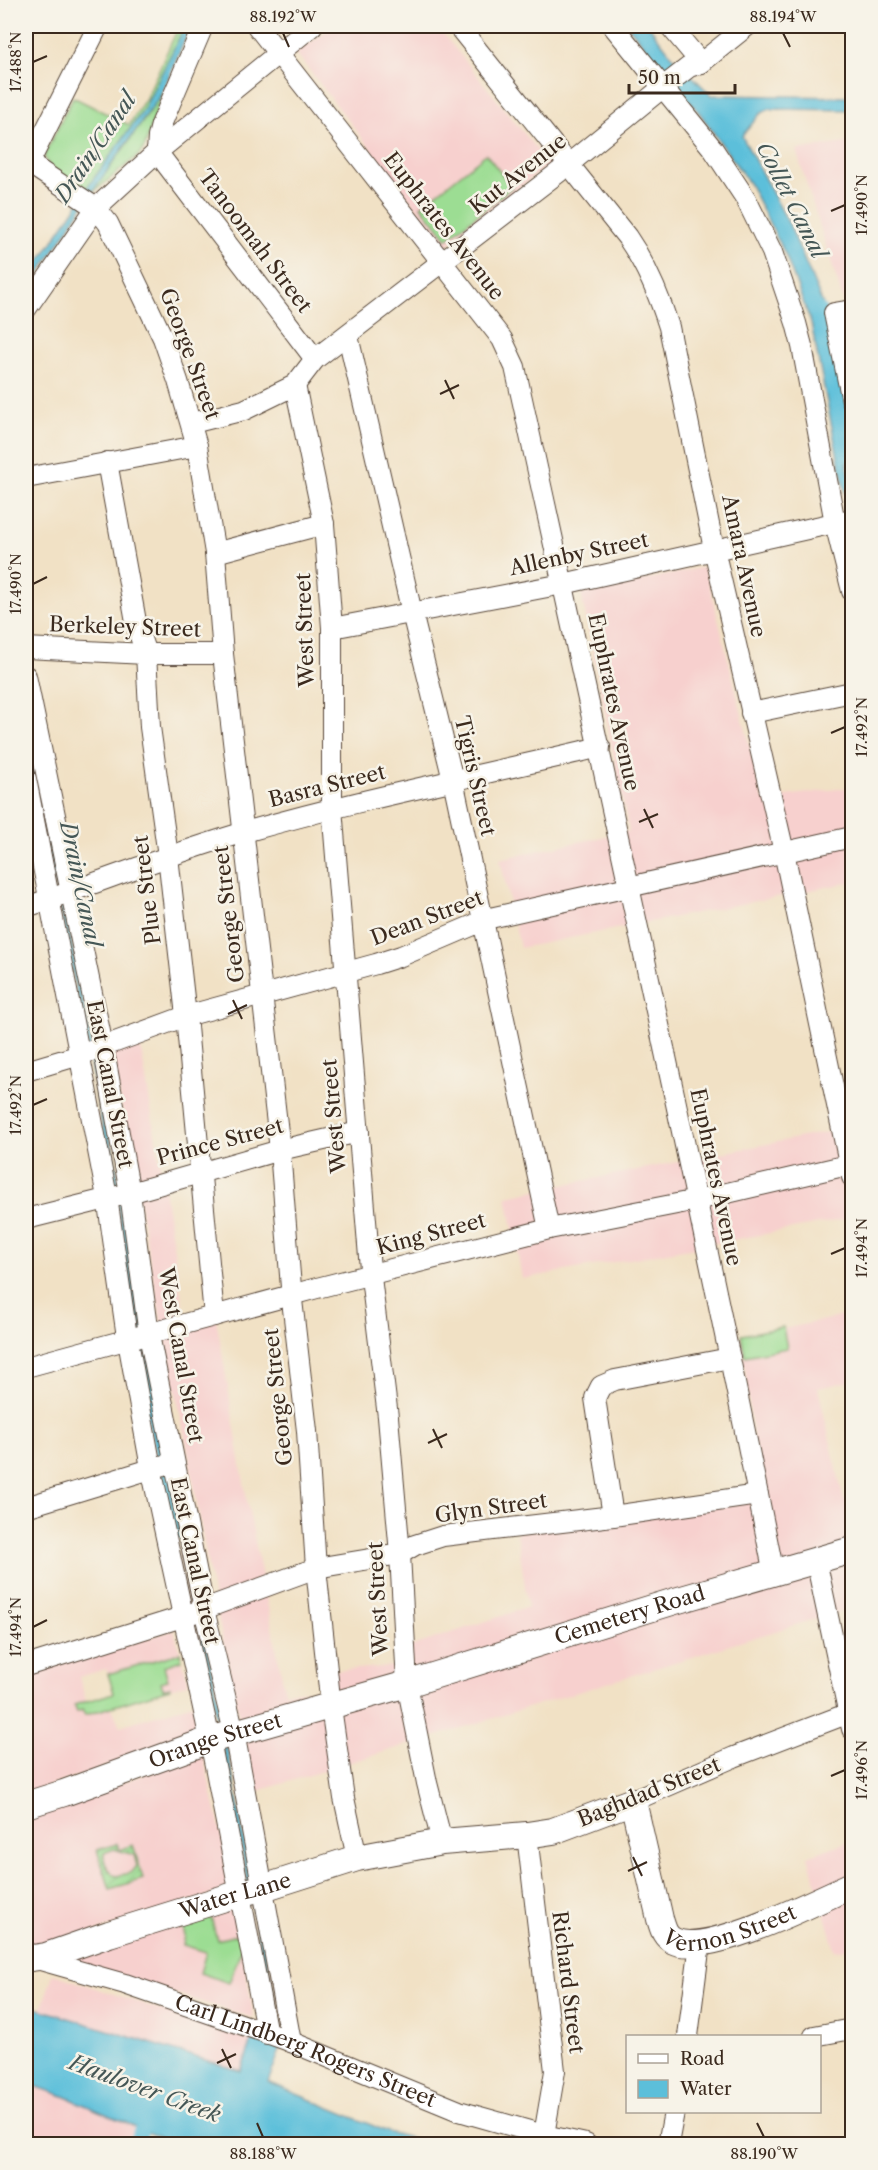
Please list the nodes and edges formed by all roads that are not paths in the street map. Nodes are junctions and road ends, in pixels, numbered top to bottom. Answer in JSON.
{"nodes":[{"id":1,"x":98,"y":26,"type":"edge"},
{"id":2,"x":203,"y":26,"type":"edge"},
{"id":3,"x":257,"y":26,"type":"edge"},
{"id":4,"x":312,"y":26,"type":"edge"},
{"id":5,"x":458,"y":26,"type":"edge"},
{"id":6,"x":613,"y":26,"type":"edge"},
{"id":7,"x":670,"y":26,"type":"edge"},
{"id":8,"x":747,"y":26,"type":"edge"},
{"id":9,"x":277,"y":53,"type":"junction"},
{"id":10,"x":695,"y":65,"type":"junction"},
{"id":11,"x":665,"y":86,"type":"junction"},
{"id":12,"x":157,"y":152,"type":"junction"},
{"id":13,"x":568,"y":166,"type":"junction"},
{"id":14,"x":28,"y":167,"type":"edge"},
{"id":15,"x":87,"y":202,"type":"junction"},
{"id":16,"x":443,"y":263,"type":"junction"},
{"id":17,"x":26,"y":309,"type":"edge"},
{"id":18,"x":843,"y":312,"type":"edge"},
{"id":19,"x":348,"y":336,"type":"junction"},
{"id":20,"x":315,"y":360,"type":"junction"},
{"id":21,"x":295,"y":385,"type":"junction"},
{"id":22,"x":852,"y":401,"type":"edge"},
{"id":23,"x":192,"y":423,"type":"junction"},
{"id":24,"x":197,"y":446,"type":"junction"},
{"id":25,"x":107,"y":462,"type":"junction"},
{"id":26,"x":26,"y":478,"type":"edge"},
{"id":27,"x":843,"y":521,"type":"edge"},
{"id":28,"x":324,"y":524,"type":"junction"},
{"id":29,"x":714,"y":549,"type":"junction"},
{"id":30,"x":215,"y":553,"type":"junction"},
{"id":31,"x":563,"y":584,"type":"junction"},
{"id":32,"x":852,"y":591,"type":"edge"},
{"id":33,"x":412,"y":613,"type":"junction"},
{"id":34,"x":332,"y":628,"type":"junction"},
{"id":35,"x":26,"y":648,"type":"edge"},
{"id":36,"x":146,"y":654,"type":"junction"},
{"id":37,"x":224,"y":654,"type":"junction"},
{"id":38,"x":26,"y":676,"type":"edge"},
{"id":39,"x":852,"y":692,"type":"edge"},
{"id":40,"x":751,"y":713,"type":"junction"},
{"id":41,"x":600,"y":747,"type":"junction"},
{"id":42,"x":26,"y":779,"type":"edge"},
{"id":43,"x":453,"y":780,"type":"junction"},
{"id":44,"x":332,"y":808,"type":"junction"},
{"id":45,"x":244,"y":832,"type":"junction"},
{"id":46,"x":852,"y":837,"type":"edge"},
{"id":47,"x":784,"y":852,"type":"junction"},
{"id":48,"x":168,"y":856,"type":"junction"},
{"id":49,"x":628,"y":887,"type":"junction"},
{"id":50,"x":61,"y":896,"type":"junction"},
{"id":51,"x":26,"y":907,"type":"edge"},
{"id":52,"x":483,"y":921,"type":"junction"},
{"id":53,"x":346,"y":971,"type":"junction"},
{"id":54,"x":262,"y":994,"type":"junction"},
{"id":55,"x":186,"y":1016,"type":"junction"},
{"id":56,"x":91,"y":1050,"type":"junction"},
{"id":57,"x":26,"y":1071,"type":"edge"},
{"id":58,"x":359,"y":1132,"type":"junction"},
{"id":59,"x":280,"y":1150,"type":"junction"},
{"id":60,"x":852,"y":1169,"type":"edge"},
{"id":61,"x":201,"y":1172,"type":"junction"},
{"id":62,"x":118,"y":1195,"type":"junction"},
{"id":63,"x":697,"y":1200,"type":"junction"},
{"id":64,"x":26,"y":1219,"type":"edge"},
{"id":65,"x":549,"y":1229,"type":"junction"},
{"id":66,"x":371,"y":1275,"type":"junction"},
{"id":67,"x":291,"y":1295,"type":"junction"},
{"id":68,"x":214,"y":1316,"type":"junction"},
{"id":69,"x":138,"y":1338,"type":"junction"},
{"id":70,"x":730,"y":1358,"type":"junction"},
{"id":71,"x":26,"y":1367,"type":"edge"},
{"id":72,"x":163,"y":1466,"type":"junction"},
{"id":73,"x":758,"y":1495,"type":"junction"},
{"id":74,"x":26,"y":1507,"type":"edge"},
{"id":75,"x":613,"y":1516,"type":"junction"},
{"id":76,"x":852,"y":1550,"type":"edge"},
{"id":77,"x":400,"y":1554,"type":"junction"},
{"id":78,"x":816,"y":1560,"type":"junction"},
{"id":79,"x":316,"y":1568,"type":"junction"},
{"id":80,"x":774,"y":1574,"type":"junction"},
{"id":81,"x":193,"y":1612,"type":"junction"},
{"id":82,"x":26,"y":1666,"type":"edge"},
{"id":83,"x":407,"y":1684,"type":"junction"},
{"id":84,"x":331,"y":1707,"type":"junction"},
{"id":85,"x":851,"y":1721,"type":"edge"},
{"id":86,"x":223,"y":1736,"type":"junction"},
{"id":87,"x":633,"y":1801,"type":"junction"},
{"id":88,"x":26,"y":1805,"type":"edge"},
{"id":89,"x":527,"y":1835,"type":"junction"},
{"id":90,"x":442,"y":1842,"type":"junction"},
{"id":91,"x":357,"y":1858,"type":"junction"},
{"id":92,"x":852,"y":1885,"type":"edge"},
{"id":93,"x":252,"y":1891,"type":"junction"},
{"id":94,"x":700,"y":1943,"type":"junction"},
{"id":95,"x":29,"y":1957,"type":"edge"},
{"id":96,"x":852,"y":2029,"type":"edge"},
{"id":97,"x":688,"y":2035,"type":"edge"},
{"id":98,"x":821,"y":2036,"type":"edge"},
{"id":99,"x":279,"y":2037,"type":"junction"},
{"id":100,"x":674,"y":2113,"type":"edge"},
{"id":101,"x":543,"y":2135,"type":"junction"},
{"id":102,"x":586,"y":2145,"type":"edge"},
{"id":103,"x":668,"y":2145,"type":"edge"}],
"edges":[{"from":1,"to":14,"type":"street"},
{"from":2,"to":12,"type":"street"},
{"from":3,"to":9,"type":"street","name":"Euphrates Avenue"},
{"from":4,"to":9,"type":"street"},
{"from":5,"to":13,"type":"street","name":"Amara Avenue"},
{"from":6,"to":11,"type":"street"},
{"from":7,"to":10,"type":"street"},
{"from":8,"to":10,"type":"street","name":"Kut Avenue"},
{"from":9,"to":12,"type":"street"},
{"from":9,"to":16,"type":"street","name":"Euphrates Avenue"},
{"from":10,"to":11,"type":"street","name":"Kut Avenue"},
{"from":11,"to":13,"type":"street","name":"Kut Avenue"},
{"from":11,"to":27,"type":"street"},
{"from":12,"to":15,"type":"street"},
{"from":12,"to":20,"type":"street","name":"Tanoomah Street"},
{"from":13,"to":16,"type":"street","name":"Kut Avenue"},
{"from":13,"to":29,"type":"street","name":"Amara Avenue"},
{"from":14,"to":15,"type":"street","name":"George Street"},
{"from":15,"to":17,"type":"street"},
{"from":15,"to":23,"type":"street","name":"George Street"},
{"from":16,"to":19,"type":"street","name":"Kut Avenue"},
{"from":16,"to":31,"type":"street","name":"Euphrates Avenue"},
{"from":18,"to":22,"type":"street"},
{"from":19,"to":20,"type":"street","name":"Kut Avenue"},
{"from":19,"to":33,"type":"street","name":"Tigris Street"},
{"from":20,"to":21,"type":"street","name":"Kut Avenue"},
{"from":21,"to":23,"type":"street","name":"Kut Avenue"},
{"from":21,"to":28,"type":"street","name":"West Street"},
{"from":23,"to":24,"type":"street","name":"George Street"},
{"from":24,"to":25,"type":"street"},
{"from":24,"to":30,"type":"street","name":"George Street"},
{"from":25,"to":26,"type":"street"},
{"from":25,"to":36,"type":"street","name":"Plue Street"},
{"from":27,"to":29,"type":"street","name":"Allenby Street"},
{"from":27,"to":32,"type":"street"},
{"from":28,"to":30,"type":"street"},
{"from":28,"to":34,"type":"street","name":"West Street"},
{"from":29,"to":31,"type":"street","name":"Allenby Street"},
{"from":29,"to":40,"type":"street","name":"Amara Avenue"},
{"from":30,"to":37,"type":"street","name":"George Street"},
{"from":31,"to":33,"type":"street","name":"Allenby Street"},
{"from":31,"to":41,"type":"street","name":"Euphrates Avenue"},
{"from":33,"to":34,"type":"street","name":"Allenby Street"},
{"from":33,"to":43,"type":"street","name":"Tigris Street"},
{"from":34,"to":44,"type":"street","name":"West Street"},
{"from":35,"to":36,"type":"street","name":"Berkeley Street"},
{"from":36,"to":37,"type":"street","name":"Berkeley Street"},
{"from":36,"to":48,"type":"street","name":"Plue Street"},
{"from":37,"to":45,"type":"street","name":"George Street"},
{"from":38,"to":50,"type":"street"},
{"from":39,"to":40,"type":"street"},
{"from":40,"to":47,"type":"street","name":"Amara Avenue"},
{"from":41,"to":43,"type":"street","name":"Basra Street"},
{"from":41,"to":49,"type":"street","name":"Euphrates Avenue"},
{"from":42,"to":50,"type":"street","name":"East Canal Street"},
{"from":43,"to":44,"type":"street","name":"Basra Street"},
{"from":43,"to":52,"type":"street","name":"Tigris Street"},
{"from":44,"to":45,"type":"street","name":"Basra Street"},
{"from":44,"to":53,"type":"street","name":"West Street"},
{"from":45,"to":48,"type":"street","name":"Basra Street"},
{"from":45,"to":54,"type":"street","name":"George Street"},
{"from":46,"to":47,"type":"street","name":"Dean Street"},
{"from":47,"to":49,"type":"street","name":"Dean Street"},
{"from":47,"to":60,"type":"street","name":"Amara Avenue"},
{"from":48,"to":50,"type":"street","name":"Basra Street"},
{"from":48,"to":55,"type":"street","name":"Plue Street"},
{"from":49,"to":52,"type":"street","name":"Dean Street"},
{"from":49,"to":63,"type":"street","name":"Euphrates Avenue"},
{"from":50,"to":51,"type":"street","name":"Basra Street"},
{"from":50,"to":56,"type":"street","name":"East Canal Street"},
{"from":52,"to":53,"type":"street","name":"Dean Street"},
{"from":52,"to":65,"type":"street","name":"Tigris Street"},
{"from":53,"to":54,"type":"street","name":"Dean Street"},
{"from":53,"to":58,"type":"street","name":"West Street"},
{"from":54,"to":55,"type":"street","name":"Dean Street"},
{"from":54,"to":59,"type":"street","name":"George Street"},
{"from":55,"to":56,"type":"street","name":"Dean Street"},
{"from":55,"to":61,"type":"street","name":"Plue Street"},
{"from":56,"to":57,"type":"street","name":"Dean Street"},
{"from":56,"to":62,"type":"street"},
{"from":58,"to":59,"type":"street","name":"Prince Street"},
{"from":58,"to":66,"type":"street","name":"West Street"},
{"from":59,"to":61,"type":"street","name":"Prince Street"},
{"from":59,"to":67,"type":"street","name":"George Street"},
{"from":60,"to":63,"type":"street","name":"King Street"},
{"from":61,"to":62,"type":"street","name":"Prince Street"},
{"from":61,"to":68,"type":"street","name":"Plue Street"},
{"from":62,"to":64,"type":"street","name":"Prince Street"},
{"from":62,"to":69,"type":"street","name":"East Canal Street"},
{"from":63,"to":65,"type":"street","name":"King Street"},
{"from":63,"to":70,"type":"street","name":"Euphrates Avenue"},
{"from":65,"to":66,"type":"street","name":"King Street"},
{"from":66,"to":67,"type":"street","name":"King Street"},
{"from":66,"to":77,"type":"street","name":"West Street"},
{"from":67,"to":68,"type":"street","name":"King Street"},
{"from":67,"to":79,"type":"street","name":"George Street"},
{"from":68,"to":69,"type":"street","name":"King Street"},
{"from":69,"to":71,"type":"street","name":"King Street"},
{"from":69,"to":72,"type":"street","name":"East Canal Street"},
{"from":70,"to":73,"type":"street","name":"Euphrates Avenue"},
{"from":70,"to":75,"type":"street"},
{"from":72,"to":74,"type":"street"},
{"from":72,"to":81,"type":"street","name":"East Canal Street"},
{"from":73,"to":75,"type":"street","name":"Glyn Street"},
{"from":73,"to":80,"type":"street","name":"Euphrates Avenue"},
{"from":75,"to":77,"type":"street","name":"Glyn Street"},
{"from":76,"to":78,"type":"main road","name":"Cemetery Road"},
{"from":77,"to":79,"type":"street","name":"Glyn Street"},
{"from":77,"to":83,"type":"street","name":"West Street"},
{"from":78,"to":80,"type":"main road","name":"Cemetery Road"},
{"from":78,"to":85,"type":"street"},
{"from":79,"to":81,"type":"street","name":"Glyn Street"},
{"from":79,"to":84,"type":"street","name":"George Street"},
{"from":80,"to":83,"type":"main road","name":"Cemetery Road"},
{"from":81,"to":82,"type":"street","name":"Glyn Street"},
{"from":81,"to":86,"type":"street","name":"East Canal Street"},
{"from":83,"to":84,"type":"main road","name":"Orange Street"},
{"from":83,"to":90,"type":"street","name":"West Street"},
{"from":84,"to":86,"type":"main road","name":"Orange Street"},
{"from":84,"to":91,"type":"street","name":"George Street"},
{"from":85,"to":87,"type":"street","name":"Baghdad Street"},
{"from":86,"to":88,"type":"main road","name":"Orange Street"},
{"from":86,"to":93,"type":"street","name":"East Canal Street"},
{"from":87,"to":89,"type":"main road","name":"Baghdad Street"},
{"from":87,"to":94,"type":"main road","name":"Vernon Street"},
{"from":89,"to":90,"type":"main road","name":"Baghdad Street"},
{"from":89,"to":101,"type":"street","name":"Richard Street"},
{"from":90,"to":91,"type":"main road","name":"Water Lane"},
{"from":91,"to":93,"type":"main road","name":"Water Lane"},
{"from":92,"to":94,"type":"main road","name":"Vernon Street"},
{"from":93,"to":95,"type":"main road","name":"Water Lane"},
{"from":93,"to":99,"type":"street","name":"East Canal Street"},
{"from":94,"to":97,"type":"street"},
{"from":95,"to":99,"type":"street","name":"Carl Lindberg Rogers Street"},
{"from":96,"to":98,"type":"street"},
{"from":99,"to":101,"type":"street","name":"Carl Lindberg Rogers Street"},
{"from":100,"to":103,"type":"street"},
{"from":101,"to":102,"type":"street","name":"Carl Lindberg Rogers Street"}]}
